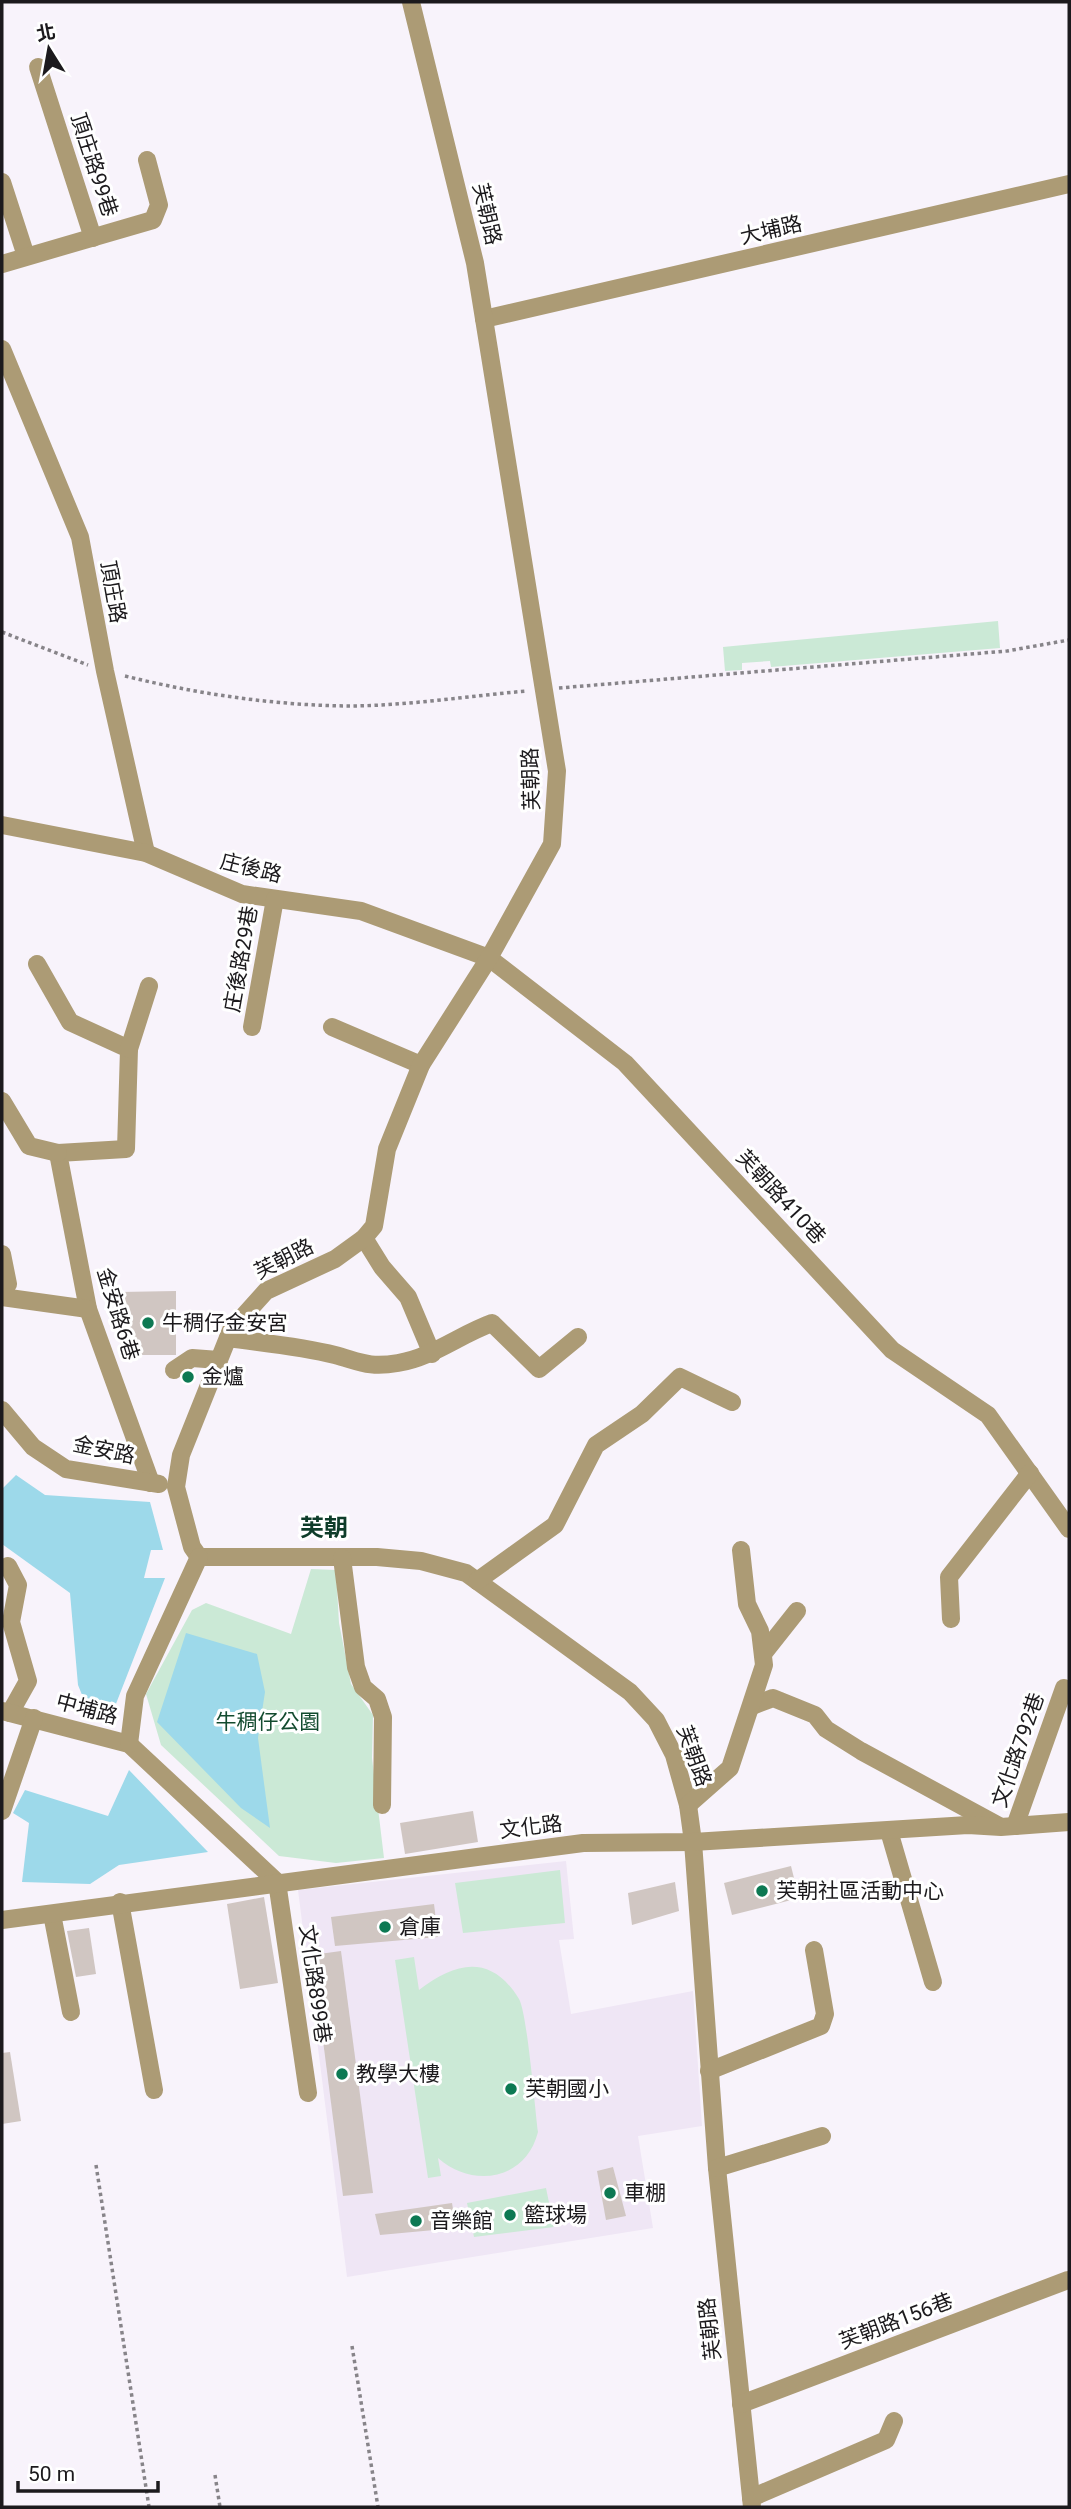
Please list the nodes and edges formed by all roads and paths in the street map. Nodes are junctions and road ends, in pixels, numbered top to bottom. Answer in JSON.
{"nodes":[{"id":1,"x":411,"y":2,"type":"edge"},
{"id":2,"x":38,"y":67,"type":"dead end"},
{"id":3,"x":147,"y":159,"type":"dead end"},
{"id":4,"x":2,"y":182,"type":"edge"},
{"id":5,"x":1069,"y":184,"type":"edge"},
{"id":6,"x":93,"y":238,"type":"junction"},
{"id":7,"x":26,"y":256,"type":"junction"},
{"id":8,"x":2,"y":264,"type":"edge"},
{"id":9,"x":484,"y":319,"type":"junction"},
{"id":10,"x":2,"y":349,"type":"edge"},
{"id":11,"x":2,"y":825,"type":"edge"},
{"id":12,"x":146,"y":853,"type":"junction"},
{"id":13,"x":275,"y":899,"type":"junction"},
{"id":14,"x":489,"y":958,"type":"junction"},
{"id":15,"x":37,"y":964,"type":"dead end"},
{"id":16,"x":149,"y":986,"type":"dead end"},
{"id":17,"x":252,"y":1027,"type":"dead end"},
{"id":18,"x":332,"y":1027,"type":"dead end"},
{"id":19,"x":129,"y":1049,"type":"junction"},
{"id":20,"x":421,"y":1065,"type":"junction"},
{"id":21,"x":2,"y":1101,"type":"edge"},
{"id":22,"x":58,"y":1153,"type":"junction"},
{"id":23,"x":364,"y":1238,"type":"junction"},
{"id":24,"x":2,"y":1254,"type":"edge"},
{"id":25,"x":2,"y":1292,"type":"edge"},
{"id":26,"x":2,"y":1297,"type":"edge"},
{"id":27,"x":88,"y":1309,"type":"junction"},
{"id":28,"x":578,"y":1337,"type":"dead end"},
{"id":29,"x":228,"y":1338,"type":"junction"},
{"id":30,"x":432,"y":1354,"type":"junction"},
{"id":31,"x":219,"y":1360,"type":"junction"},
{"id":32,"x":174,"y":1370,"type":"dead end"},
{"id":33,"x":732,"y":1402,"type":"dead end"},
{"id":34,"x":2,"y":1410,"type":"edge"},
{"id":35,"x":1030,"y":1474,"type":"junction"},
{"id":36,"x":151,"y":1483,"type":"junction"},
{"id":37,"x":176,"y":1487,"type":"junction"},
{"id":38,"x":1069,"y":1529,"type":"edge"},
{"id":39,"x":741,"y":1550,"type":"dead end"},
{"id":40,"x":199,"y":1557,"type":"junction"},
{"id":41,"x":342,"y":1558,"type":"junction"},
{"id":42,"x":8,"y":1566,"type":"dead end"},
{"id":43,"x":477,"y":1581,"type":"junction"},
{"id":44,"x":797,"y":1611,"type":"dead end"},
{"id":45,"x":951,"y":1619,"type":"dead end"},
{"id":46,"x":763,"y":1654,"type":"junction"},
{"id":47,"x":1064,"y":1688,"type":"dead end"},
{"id":48,"x":751,"y":1706,"type":"junction"},
{"id":49,"x":6,"y":1712,"type":"edge"},
{"id":50,"x":34,"y":1718,"type":"junction"},
{"id":51,"x":129,"y":1744,"type":"junction"},
{"id":52,"x":382,"y":1805,"type":"dead end"},
{"id":53,"x":688,"y":1805,"type":"junction"},
{"id":54,"x":2,"y":1811,"type":"edge"},
{"id":55,"x":1069,"y":1822,"type":"edge"},
{"id":56,"x":1008,"y":1827,"type":"junction"},
{"id":57,"x":889,"y":1831,"type":"junction"},
{"id":58,"x":693,"y":1842,"type":"junction"},
{"id":59,"x":277,"y":1882,"type":"junction"},
{"id":60,"x":120,"y":1902,"type":"junction"},
{"id":61,"x":52,"y":1914,"type":"junction"},
{"id":62,"x":2,"y":1920,"type":"edge"},
{"id":63,"x":814,"y":1950,"type":"dead end"},
{"id":64,"x":933,"y":1982,"type":"dead end"},
{"id":65,"x":71,"y":2012,"type":"dead end"},
{"id":66,"x":709,"y":2071,"type":"junction"},
{"id":67,"x":154,"y":2090,"type":"dead end"},
{"id":68,"x":308,"y":2093,"type":"dead end"},
{"id":69,"x":822,"y":2136,"type":"dead end"},
{"id":70,"x":96,"y":2165,"type":"dead end"},
{"id":71,"x":717,"y":2168,"type":"junction"},
{"id":72,"x":1068,"y":2280,"type":"edge"},
{"id":73,"x":352,"y":2346,"type":"dead end"},
{"id":74,"x":741,"y":2404,"type":"junction"},
{"id":75,"x":894,"y":2421,"type":"dead end"},
{"id":76,"x":215,"y":2475,"type":"dead end"},
{"id":77,"x":752,"y":2502,"type":"edge"},
{"id":78,"x":149,"y":2507,"type":"edge"},
{"id":79,"x":220,"y":2507,"type":"edge"},
{"id":80,"x":378,"y":2507,"type":"edge"}],
"edges":[{"from":1,"to":9,"type":"street","name":"芙朝路"},
{"from":2,"to":6,"type":"street","name":"頂庄路99巷"},
{"from":3,"to":6,"type":"street"},
{"from":4,"to":7,"type":"street"},
{"from":5,"to":9,"type":"street","name":"大埔路"},
{"from":6,"to":7,"type":"street"},
{"from":7,"to":8,"type":"street"},
{"from":9,"to":14,"type":"street","name":"芙朝路"},
{"from":10,"to":12,"type":"street","name":"頂庄路"},
{"from":11,"to":12,"type":"street","name":"庄後路"},
{"from":12,"to":13,"type":"street","name":"庄後路"},
{"from":13,"to":14,"type":"street","name":"庄後路"},
{"from":13,"to":17,"type":"street","name":"庄後路29巷"},
{"from":14,"to":20,"type":"street","name":"芙朝路"},
{"from":14,"to":35,"type":"street","name":"芙朝路410巷"},
{"from":15,"to":19,"type":"street"},
{"from":16,"to":19,"type":"street"},
{"from":18,"to":20,"type":"street"},
{"from":19,"to":22,"type":"street"},
{"from":20,"to":23,"type":"street","name":"芙朝路"},
{"from":21,"to":22,"type":"street"},
{"from":22,"to":27,"type":"street","name":"金安路6巷"},
{"from":23,"to":29,"type":"street","name":"芙朝路"},
{"from":23,"to":30,"type":"street"},
{"from":24,"to":25,"type":"street"},
{"from":26,"to":27,"type":"street"},
{"from":27,"to":36,"type":"street","name":"金安路6巷"},
{"from":28,"to":30,"type":"street"},
{"from":29,"to":30,"type":"street"},
{"from":29,"to":31,"type":"street","name":"芙朝路"},
{"from":31,"to":32,"type":"street"},
{"from":31,"to":37,"type":"street","name":"芙朝路"},
{"from":33,"to":43,"type":"street"},
{"from":34,"to":36,"type":"street","name":"金安路"},
{"from":35,"to":38,"type":"street","name":"芙朝路410巷"},
{"from":35,"to":45,"type":"street"},
{"from":36,"to":37,"type":"street","name":"金安路"},
{"from":37,"to":40,"type":"street","name":"芙朝路"},
{"from":39,"to":46,"type":"street"},
{"from":40,"to":41,"type":"street","name":"芙朝路"},
{"from":40,"to":51,"type":"street"},
{"from":41,"to":43,"type":"street","name":"芙朝路"},
{"from":41,"to":52,"type":"street"},
{"from":42,"to":49,"type":"street"},
{"from":43,"to":53,"type":"street","name":"芙朝路"},
{"from":44,"to":46,"type":"street"},
{"from":46,"to":48,"type":"street"},
{"from":47,"to":56,"type":"street","name":"文化路792巷"},
{"from":48,"to":53,"type":"street"},
{"from":48,"to":56,"type":"street"},
{"from":49,"to":50,"type":"street","name":"中埔路"},
{"from":50,"to":51,"type":"street","name":"中埔路"},
{"from":50,"to":54,"type":"street","name":"中埔路"},
{"from":51,"to":59,"type":"street"},
{"from":53,"to":58,"type":"street","name":"芙朝路"},
{"from":55,"to":56,"type":"street","name":"文化路"},
{"from":56,"to":57,"type":"street","name":"文化路"},
{"from":57,"to":58,"type":"street","name":"文化路"},
{"from":57,"to":64,"type":"street"},
{"from":58,"to":59,"type":"street","name":"文化路"},
{"from":58,"to":66,"type":"street","name":"芙朝路"},
{"from":59,"to":60,"type":"street","name":"文化路"},
{"from":59,"to":68,"type":"street","name":"文化路899巷"},
{"from":60,"to":61,"type":"street","name":"文化路"},
{"from":60,"to":67,"type":"street"},
{"from":61,"to":62,"type":"street","name":"文化路"},
{"from":61,"to":65,"type":"street"},
{"from":63,"to":66,"type":"street"},
{"from":66,"to":71,"type":"street","name":"芙朝路"},
{"from":69,"to":71,"type":"street"},
{"from":70,"to":78,"type":"path"},
{"from":71,"to":74,"type":"street","name":"芙朝路"},
{"from":72,"to":74,"type":"street","name":"芙朝路156巷"},
{"from":73,"to":80,"type":"path"},
{"from":74,"to":77,"type":"street","name":"芙朝路"},
{"from":75,"to":77,"type":"street"},
{"from":76,"to":79,"type":"path"}]}
